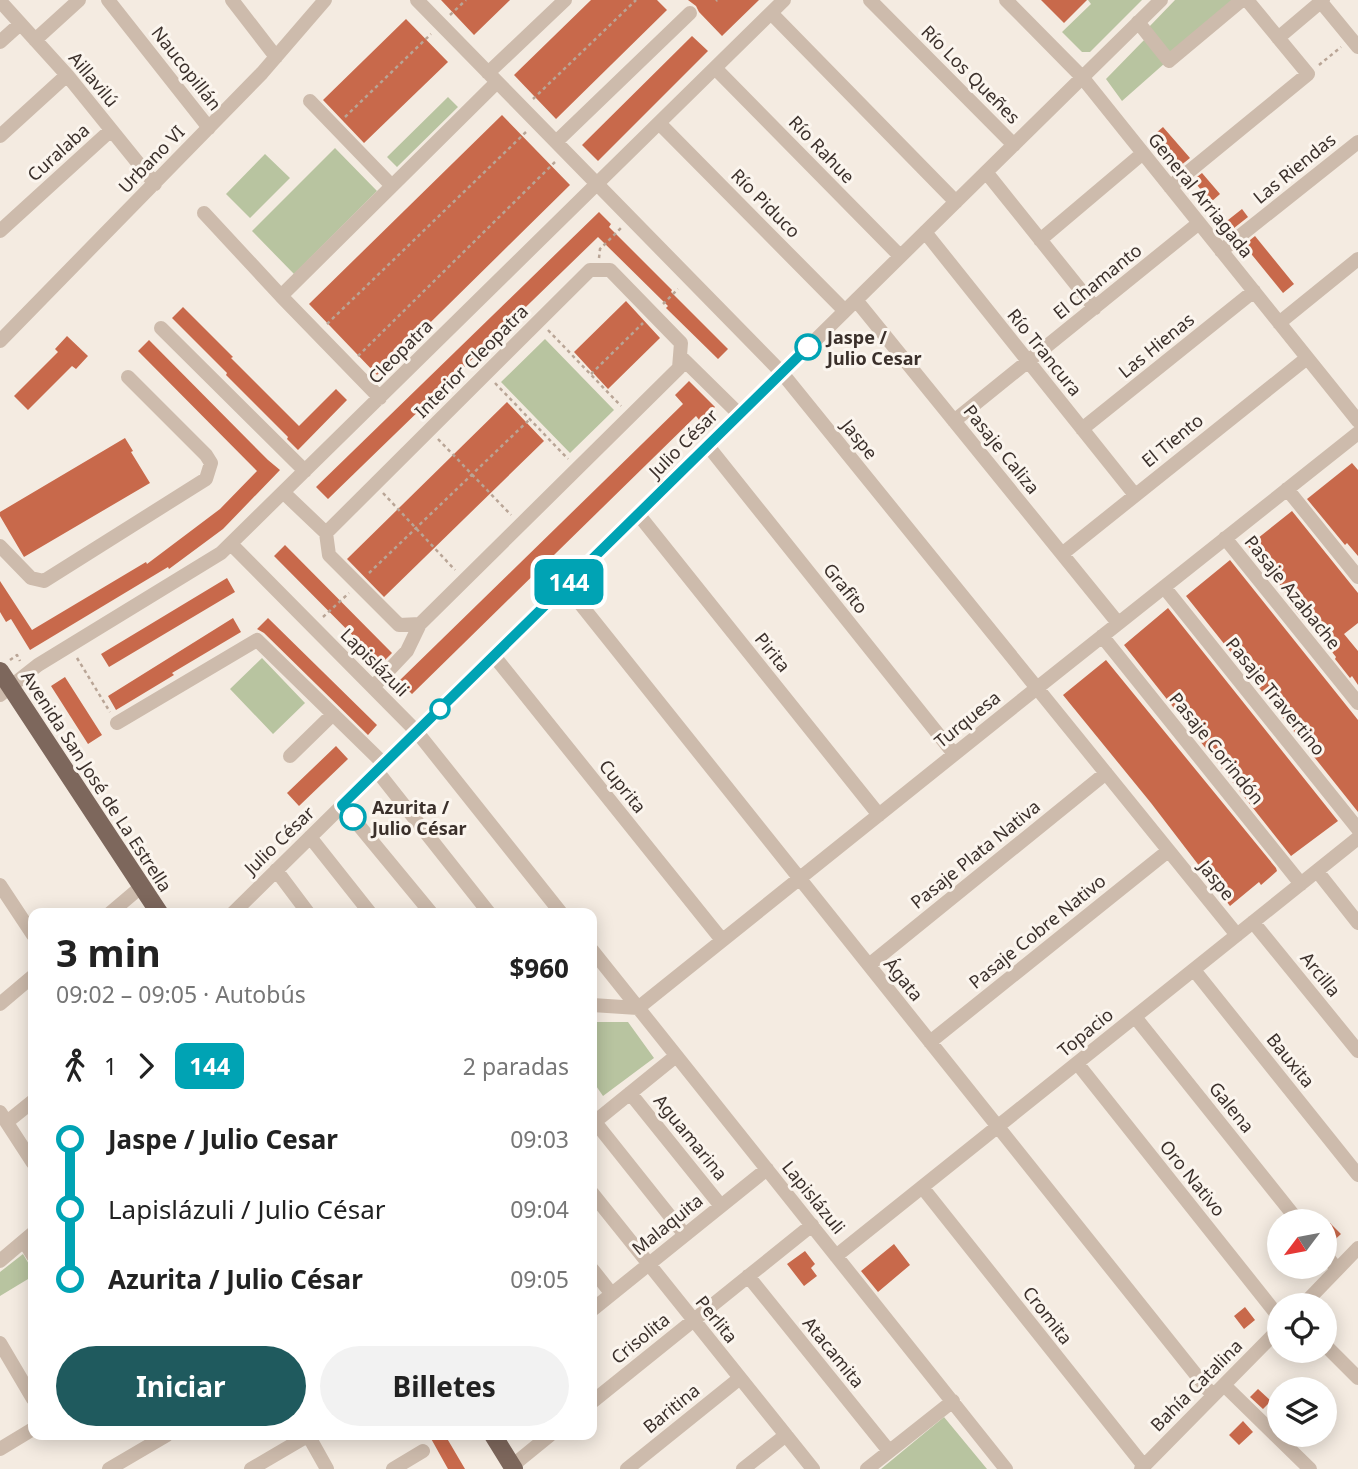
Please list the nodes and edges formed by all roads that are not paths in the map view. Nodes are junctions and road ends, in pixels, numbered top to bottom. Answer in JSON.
{"nodes":[{"id":1,"x":79,"y":0,"type":"edge"},
{"id":2,"x":108,"y":0,"type":"edge"},
{"id":3,"x":232,"y":0,"type":"edge"},
{"id":4,"x":326,"y":0,"type":"edge"},
{"id":5,"x":417,"y":0,"type":"edge"},
{"id":6,"x":565,"y":0,"type":"edge"},
{"id":7,"x":784,"y":0,"type":"edge"},
{"id":8,"x":870,"y":0,"type":"edge"},
{"id":9,"x":1161,"y":0,"type":"edge"},
{"id":10,"x":1244,"y":0,"type":"edge"},
{"id":11,"x":0,"y":1,"type":"edge"},
{"id":12,"x":1322,"y":1,"type":"edge"},
{"id":13,"x":1015,"y":3,"type":"edge"},
{"id":14,"x":690,"y":13,"type":"dead end"},
{"id":15,"x":771,"y":13,"type":"junction"},
{"id":16,"x":1138,"y":22,"type":"junction"},
{"id":17,"x":20,"y":24,"type":"junction"},
{"id":18,"x":1278,"y":38,"type":"junction"},
{"id":19,"x":35,"y":40,"type":"junction"},
{"id":20,"x":0,"y":42,"type":"edge"},
{"id":21,"x":1355,"y":43,"type":"edge"},
{"id":22,"x":276,"y":57,"type":"junction"},
{"id":23,"x":715,"y":68,"type":"junction"},
{"id":24,"x":67,"y":75,"type":"junction"},
{"id":25,"x":493,"y":77,"type":"junction"},
{"id":26,"x":1082,"y":77,"type":"junction"},
{"id":27,"x":310,"y":102,"type":"dead end"},
{"id":28,"x":659,"y":123,"type":"junction"},
{"id":29,"x":209,"y":128,"type":"junction"},
{"id":30,"x":111,"y":130,"type":"junction"},
{"id":31,"x":0,"y":136,"type":"edge"},
{"id":32,"x":1358,"y":142,"type":"edge"},
{"id":33,"x":1014,"y":145,"type":"junction"},
{"id":34,"x":561,"y":147,"type":"junction"},
{"id":35,"x":1143,"y":153,"type":"junction"},
{"id":36,"x":986,"y":172,"type":"junction"},
{"id":37,"x":155,"y":184,"type":"junction"},
{"id":38,"x":597,"y":184,"type":"junction"},
{"id":39,"x":392,"y":186,"type":"junction"},
{"id":40,"x":1170,"y":187,"type":"junction"},
{"id":41,"x":956,"y":202,"type":"junction"},
{"id":42,"x":204,"y":213,"type":"dead end"},
{"id":43,"x":1199,"y":223,"type":"junction"},
{"id":44,"x":0,"y":231,"type":"edge"},
{"id":45,"x":925,"y":232,"type":"junction"},
{"id":46,"x":1040,"y":240,"type":"junction"},
{"id":47,"x":1221,"y":251,"type":"junction"},
{"id":48,"x":900,"y":257,"type":"junction"},
{"id":49,"x":1357,"y":260,"type":"edge"},
{"id":50,"x":1254,"y":291,"type":"junction"},
{"id":51,"x":281,"y":296,"type":"junction"},
{"id":52,"x":856,"y":300,"type":"junction"},
{"id":53,"x":1095,"y":308,"type":"junction"},
{"id":54,"x":845,"y":311,"type":"junction"},
{"id":55,"x":1279,"y":323,"type":"junction"},
{"id":56,"x":161,"y":328,"type":"dead end"},
{"id":57,"x":0,"y":341,"type":"edge"},
{"id":58,"x":680,"y":356,"type":"junction"},
{"id":59,"x":1307,"y":358,"type":"junction"},
{"id":60,"x":1028,"y":362,"type":"junction"},
{"id":61,"x":782,"y":373,"type":"junction"},
{"id":62,"x":128,"y":377,"type":"dead end"},
{"id":63,"x":380,"y":398,"type":"junction"},
{"id":64,"x":739,"y":414,"type":"junction"},
{"id":65,"x":954,"y":421,"type":"junction"},
{"id":66,"x":1358,"y":421,"type":"edge"},
{"id":67,"x":1082,"y":429,"type":"junction"},
{"id":68,"x":1358,"y":433,"type":"edge"},
{"id":69,"x":708,"y":446,"type":"junction"},
{"id":70,"x":305,"y":471,"type":"junction"},
{"id":71,"x":1287,"y":489,"type":"junction"},
{"id":72,"x":284,"y":492,"type":"junction"},
{"id":73,"x":1135,"y":495,"type":"junction"},
{"id":74,"x":638,"y":514,"type":"junction"},
{"id":75,"x":326,"y":533,"type":"junction"},
{"id":76,"x":1225,"y":538,"type":"junction"},
{"id":77,"x":231,"y":544,"type":"junction"},
{"id":78,"x":0,"y":546,"type":"edge"},
{"id":79,"x":1062,"y":554,"type":"junction"},
{"id":80,"x":1358,"y":577,"type":"edge"},
{"id":81,"x":566,"y":586,"type":"junction"},
{"id":82,"x":1164,"y":587,"type":"junction"},
{"id":83,"x":1118,"y":623,"type":"junction"},
{"id":84,"x":420,"y":625,"type":"junction"},
{"id":85,"x":1102,"y":636,"type":"junction"},
{"id":86,"x":494,"y":656,"type":"junction"},
{"id":87,"x":0,"y":671,"type":"edge"},
{"id":88,"x":373,"y":687,"type":"junction"},
{"id":89,"x":1037,"y":688,"type":"junction"},
{"id":90,"x":5,"y":691,"type":"edge"},
{"id":91,"x":1358,"y":703,"type":"edge"},
{"id":92,"x":333,"y":714,"type":"junction"},
{"id":93,"x":117,"y":723,"type":"road end"},
{"id":94,"x":417,"y":732,"type":"junction"},
{"id":95,"x":954,"y":754,"type":"junction"},
{"id":96,"x":290,"y":756,"type":"dead end"},
{"id":97,"x":380,"y":768,"type":"junction"},
{"id":98,"x":1106,"y":773,"type":"junction"},
{"id":99,"x":342,"y":805,"type":"junction"},
{"id":100,"x":879,"y":814,"type":"junction"},
{"id":101,"x":1358,"y":829,"type":"edge"},
{"id":102,"x":310,"y":837,"type":"junction"},
{"id":103,"x":1358,"y":838,"type":"edge"},
{"id":104,"x":1168,"y":851,"type":"junction"},
{"id":105,"x":276,"y":870,"type":"junction"},
{"id":106,"x":1317,"y":872,"type":"junction"},
{"id":107,"x":799,"y":878,"type":"junction"},
{"id":108,"x":1301,"y":884,"type":"junction"},
{"id":109,"x":0,"y":885,"type":"edge"},
{"id":110,"x":142,"y":886,"type":"junction"},
{"id":111,"x":115,"y":908,"type":"edge"},
{"id":112,"x":156,"y":908,"type":"edge"},
{"id":113,"x":243,"y":908,"type":"edge"},
{"id":114,"x":304,"y":908,"type":"edge"},
{"id":115,"x":366,"y":908,"type":"edge"},
{"id":116,"x":427,"y":908,"type":"edge"},
{"id":117,"x":485,"y":908,"type":"edge"},
{"id":118,"x":557,"y":908,"type":"edge"},
{"id":119,"x":1253,"y":922,"type":"junction"},
{"id":120,"x":1358,"y":923,"type":"edge"},
{"id":121,"x":28,"y":927,"type":"edge"},
{"id":122,"x":1237,"y":935,"type":"junction"},
{"id":123,"x":722,"y":940,"type":"junction"},
{"id":124,"x":597,"y":956,"type":"edge"},
{"id":125,"x":869,"y":965,"type":"junction"},
{"id":126,"x":1194,"y":970,"type":"junction"},
{"id":127,"x":28,"y":980,"type":"edge"},
{"id":128,"x":0,"y":1004,"type":"edge"},
{"id":129,"x":597,"y":1005,"type":"edge"},
{"id":130,"x":638,"y":1008,"type":"junction"},
{"id":131,"x":1135,"y":1017,"type":"junction"},
{"id":132,"x":930,"y":1042,"type":"junction"},
{"id":133,"x":1358,"y":1051,"type":"edge"},
{"id":134,"x":676,"y":1056,"type":"junction"},
{"id":135,"x":1077,"y":1063,"type":"junction"},
{"id":136,"x":630,"y":1093,"type":"junction"},
{"id":137,"x":28,"y":1104,"type":"edge"},
{"id":138,"x":3,"y":1117,"type":"edge"},
{"id":139,"x":597,"y":1120,"type":"edge"},
{"id":140,"x":998,"y":1126,"type":"junction"},
{"id":141,"x":597,"y":1128,"type":"edge"},
{"id":142,"x":28,"y":1155,"type":"edge"},
{"id":143,"x":767,"y":1169,"type":"junction"},
{"id":144,"x":1358,"y":1175,"type":"edge"},
{"id":145,"x":922,"y":1187,"type":"junction"},
{"id":146,"x":597,"y":1199,"type":"edge"},
{"id":147,"x":721,"y":1206,"type":"junction"},
{"id":148,"x":1289,"y":1209,"type":"edge"},
{"id":149,"x":812,"y":1225,"type":"junction"},
{"id":150,"x":685,"y":1235,"type":"junction"},
{"id":151,"x":28,"y":1238,"type":"edge"},
{"id":152,"x":1358,"y":1248,"type":"edge"},
{"id":153,"x":836,"y":1256,"type":"junction"},
{"id":154,"x":0,"y":1261,"type":"edge"},
{"id":155,"x":648,"y":1264,"type":"junction"},
{"id":156,"x":1337,"y":1269,"type":"edge"},
{"id":157,"x":597,"y":1275,"type":"edge"},
{"id":158,"x":748,"y":1276,"type":"junction"},
{"id":159,"x":1328,"y":1279,"type":"edge"},
{"id":160,"x":611,"y":1293,"type":"junction"},
{"id":161,"x":1314,"y":1293,"type":"edge"},
{"id":162,"x":1267,"y":1302,"type":"edge"},
{"id":163,"x":597,"y":1306,"type":"edge"},
{"id":164,"x":694,"y":1320,"type":"junction"},
{"id":165,"x":1267,"y":1341,"type":"edge"},
{"id":166,"x":0,"y":1343,"type":"edge"},
{"id":167,"x":1337,"y":1357,"type":"edge"},
{"id":168,"x":740,"y":1378,"type":"junction"},
{"id":169,"x":1358,"y":1378,"type":"edge"},
{"id":170,"x":1224,"y":1385,"type":"junction"},
{"id":171,"x":28,"y":1391,"type":"edge"},
{"id":172,"x":1213,"y":1396,"type":"junction"},
{"id":173,"x":597,"y":1398,"type":"edge"},
{"id":174,"x":953,"y":1401,"type":"junction"},
{"id":175,"x":28,"y":1432,"type":"edge"},
{"id":176,"x":786,"y":1435,"type":"junction"},
{"id":177,"x":158,"y":1440,"type":"edge"},
{"id":178,"x":300,"y":1440,"type":"edge"},
{"id":179,"x":311,"y":1440,"type":"edge"},
{"id":180,"x":496,"y":1440,"type":"edge"},
{"id":181,"x":544,"y":1440,"type":"edge"},
{"id":182,"x":0,"y":1449,"type":"edge"},
{"id":183,"x":423,"y":1451,"type":"dead end"},
{"id":184,"x":889,"y":1451,"type":"junction"},
{"id":185,"x":1149,"y":1466,"type":"edge"},
{"id":186,"x":513,"y":1467,"type":"edge"},
{"id":187,"x":109,"y":1469,"type":"edge"},
{"id":188,"x":251,"y":1469,"type":"edge"},
{"id":189,"x":327,"y":1469,"type":"edge"},
{"id":190,"x":393,"y":1469,"type":"edge"},
{"id":191,"x":627,"y":1469,"type":"edge"},
{"id":192,"x":743,"y":1469,"type":"edge"},
{"id":193,"x":813,"y":1469,"type":"edge"},
{"id":194,"x":867,"y":1469,"type":"edge"},
{"id":195,"x":1006,"y":1469,"type":"edge"},
{"id":196,"x":1310,"y":1469,"type":"edge"}],
"edges":[{"from":1,"to":19,"type":"street"},
{"from":2,"to":29,"type":"street","name":"Naucopillán"},
{"from":3,"to":22,"type":"street"},
{"from":4,"to":22,"type":"street","name":"Urbano VI"},
{"from":5,"to":25,"type":"street","name":"Jaspe"},
{"from":6,"to":25,"type":"street"},
{"from":7,"to":15,"type":"street","name":"Cleopatra"},
{"from":8,"to":33,"type":"street","name":"Río Los Queñes"},
{"from":9,"to":16,"type":"street","name":"Julio César"},
{"from":10,"to":16,"type":"street"},
{"from":10,"to":18,"type":"street"},
{"from":11,"to":17,"type":"street","name":"Aillavilú"},
{"from":12,"to":18,"type":"street"},
{"from":12,"to":21,"type":"street"},
{"from":13,"to":26,"type":"street","name":"General Arriagada"},
{"from":14,"to":34,"type":"street"},
{"from":15,"to":23,"type":"street","name":"Cleopatra"},
{"from":15,"to":41,"type":"street"},
{"from":16,"to":26,"type":"street","name":"Julio César"},
{"from":17,"to":19,"type":"street","name":"Aillavilú"},
{"from":17,"to":20,"type":"street"},
{"from":18,"to":40,"type":"street"},
{"from":19,"to":24,"type":"street","name":"Aillavilú"},
{"from":22,"to":29,"type":"street","name":"Urbano VI"},
{"from":23,"to":28,"type":"street","name":"Cleopatra"},
{"from":23,"to":48,"type":"street","name":"Río Rahue"},
{"from":24,"to":30,"type":"street","name":"Aillavilú"},
{"from":24,"to":31,"type":"street"},
{"from":25,"to":34,"type":"street","name":"Jaspe"},
{"from":25,"to":39,"type":"street"},
{"from":26,"to":33,"type":"street","name":"Julio César"},
{"from":26,"to":35,"type":"street","name":"General Arriagada"},
{"from":27,"to":39,"type":"street"},
{"from":28,"to":38,"type":"street","name":"Cleopatra"},
{"from":28,"to":54,"type":"street","name":"Río Piduco"},
{"from":29,"to":37,"type":"street","name":"Urbano VI"},
{"from":30,"to":37,"type":"street","name":"Aillavilú"},
{"from":30,"to":44,"type":"street","name":"Curalaba"},
{"from":32,"to":47,"type":"street","name":"Las Riendas"},
{"from":33,"to":36,"type":"street","name":"Julio César"},
{"from":34,"to":38,"type":"street","name":"Jaspe"},
{"from":35,"to":40,"type":"street","name":"General Arriagada"},
{"from":35,"to":46,"type":"street"},
{"from":36,"to":41,"type":"street","name":"Julio César"},
{"from":36,"to":46,"type":"street"},
{"from":37,"to":57,"type":"street","name":"Urbano VI"},
{"from":38,"to":61,"type":"street","name":"Jaspe"},
{"from":38,"to":63,"type":"street","name":"Cleopatra"},
{"from":39,"to":51,"type":"street"},
{"from":40,"to":43,"type":"street","name":"General Arriagada"},
{"from":41,"to":45,"type":"street","name":"Julio César"},
{"from":42,"to":51,"type":"street"},
{"from":43,"to":47,"type":"street","name":"General Arriagada"},
{"from":43,"to":53,"type":"street","name":"El Chamanto"},
{"from":45,"to":48,"type":"street","name":"Julio César"},
{"from":45,"to":60,"type":"street","name":"Río Trancura"},
{"from":46,"to":53,"type":"street"},
{"from":47,"to":50,"type":"street","name":"General Arriagada"},
{"from":48,"to":52,"type":"street","name":"Julio César"},
{"from":49,"to":55,"type":"street"},
{"from":50,"to":55,"type":"street","name":"General Arriagada"},
{"from":50,"to":67,"type":"street","name":"Las Hienas"},
{"from":51,"to":63,"type":"street"},
{"from":52,"to":54,"type":"street","name":"Julio César"},
{"from":52,"to":65,"type":"street","name":"Pasaje Caliza"},
{"from":53,"to":60,"type":"street","name":"El Chamanto"},
{"from":54,"to":61,"type":"street","name":"Julio César"},
{"from":55,"to":59,"type":"street","name":"General Arriagada"},
{"from":56,"to":70,"type":"street"},
{"from":58,"to":64,"type":"street"},
{"from":58,"to":75,"type":"street","name":"Interior Cleopatra"},
{"from":58,"to":84,"type":"street"},
{"from":59,"to":66,"type":"street","name":"General Arriagada"},
{"from":59,"to":73,"type":"street","name":"El Tiento"},
{"from":60,"to":65,"type":"street","name":"El Chamanto"},
{"from":60,"to":67,"type":"street","name":"Río Trancura"},
{"from":61,"to":64,"type":"street","name":"Julio César"},
{"from":61,"to":89,"type":"street","name":"Jaspe"},
{"from":62,"to":78,"type":"street"},
{"from":63,"to":70,"type":"street","name":"Cleopatra"},
{"from":64,"to":69,"type":"street","name":"Julio César"},
{"from":65,"to":79,"type":"street","name":"Pasaje Caliza"},
{"from":67,"to":73,"type":"street","name":"Río Trancura"},
{"from":68,"to":71,"type":"street","name":"Turquesa"},
{"from":69,"to":74,"type":"street","name":"Julio César"},
{"from":69,"to":95,"type":"street","name":"Grafito"},
{"from":70,"to":72,"type":"street","name":"Cleopatra"},
{"from":71,"to":76,"type":"street","name":"Turquesa"},
{"from":71,"to":80,"type":"street"},
{"from":72,"to":75,"type":"street"},
{"from":72,"to":77,"type":"street","name":"Cleopatra"},
{"from":73,"to":79,"type":"street","name":"El Tiento"},
{"from":74,"to":81,"type":"street","name":"Julio César"},
{"from":74,"to":100,"type":"street","name":"Pirita"},
{"from":75,"to":84,"type":"street"},
{"from":76,"to":82,"type":"street","name":"Turquesa"},
{"from":76,"to":91,"type":"street","name":"Pasaje Azabache"},
{"from":77,"to":88,"type":"street","name":"Lapislázuli"},
{"from":77,"to":90,"type":"street","name":"Cleopatra"},
{"from":79,"to":83,"type":"street","name":"Pasaje Caliza"},
{"from":81,"to":86,"type":"street","name":"Julio César"},
{"from":81,"to":107,"type":"street","name":"Ágata"},
{"from":82,"to":83,"type":"street","name":"Turquesa"},
{"from":82,"to":101,"type":"street","name":"Pasaje Travertino"},
{"from":83,"to":85,"type":"street","name":"Turquesa"},
{"from":84,"to":88,"type":"street"},
{"from":85,"to":89,"type":"street","name":"Turquesa"},
{"from":85,"to":108,"type":"street","name":"Pasaje Corindón"},
{"from":86,"to":94,"type":"street","name":"Julio César"},
{"from":86,"to":123,"type":"street","name":"Cuprita"},
{"from":87,"to":90,"type":"main road","name":"Avenida San José de La Estrella"},
{"from":88,"to":94,"type":"street","name":"Lapislázuli"},
{"from":89,"to":95,"type":"street","name":"Turquesa"},
{"from":89,"to":98,"type":"street","name":"Jaspe"},
{"from":90,"to":110,"type":"main road","name":"Avenida San José de La Estrella"},
{"from":92,"to":93,"type":"street"},
{"from":92,"to":96,"type":"street"},
{"from":92,"to":97,"type":"street"},
{"from":94,"to":97,"type":"street","name":"Julio César"},
{"from":94,"to":118,"type":"street","name":"Lapislázuli"},
{"from":95,"to":100,"type":"street","name":"Turquesa"},
{"from":97,"to":99,"type":"street","name":"Julio César"},
{"from":97,"to":117,"type":"street"},
{"from":98,"to":104,"type":"street","name":"Jaspe"},
{"from":98,"to":125,"type":"street","name":"Pasaje Plata Nativa"},
{"from":99,"to":102,"type":"street","name":"Julio César"},
{"from":99,"to":116,"type":"street"},
{"from":100,"to":107,"type":"street","name":"Turquesa"},
{"from":102,"to":105,"type":"street","name":"Julio César"},
{"from":102,"to":115,"type":"street"},
{"from":103,"to":106,"type":"street","name":"Topacio"},
{"from":104,"to":122,"type":"street","name":"Jaspe"},
{"from":104,"to":132,"type":"street","name":"Pasaje Cobre Nativo"},
{"from":105,"to":113,"type":"street","name":"Julio César"},
{"from":105,"to":114,"type":"street"},
{"from":106,"to":108,"type":"street","name":"Topacio"},
{"from":106,"to":120,"type":"street"},
{"from":107,"to":123,"type":"street","name":"Turquesa"},
{"from":107,"to":125,"type":"street","name":"Ágata"},
{"from":108,"to":119,"type":"street","name":"Topacio"},
{"from":109,"to":121,"type":"street"},
{"from":110,"to":111,"type":"street"},
{"from":110,"to":112,"type":"main road","name":"Avenida San José de La Estrella"},
{"from":119,"to":122,"type":"street","name":"Topacio"},
{"from":119,"to":133,"type":"street","name":"Arcilla"},
{"from":122,"to":126,"type":"street","name":"Topacio"},
{"from":123,"to":130,"type":"street","name":"Turquesa"},
{"from":124,"to":130,"type":"street","name":"Lapislázuli"},
{"from":125,"to":132,"type":"street","name":"Ágata"},
{"from":126,"to":131,"type":"street","name":"Topacio"},
{"from":126,"to":144,"type":"street","name":"Bauxita"},
{"from":127,"to":128,"type":"street"},
{"from":129,"to":130,"type":"street"},
{"from":130,"to":134,"type":"street","name":"Lapislázuli"},
{"from":131,"to":135,"type":"street","name":"Topacio"},
{"from":131,"to":148,"type":"street","name":"Galena"},
{"from":132,"to":140,"type":"street","name":"Ágata"},
{"from":134,"to":136,"type":"street"},
{"from":134,"to":143,"type":"street","name":"Lapislázuli"},
{"from":135,"to":140,"type":"street","name":"Topacio"},
{"from":135,"to":162,"type":"street","name":"Oro Nativo"},
{"from":136,"to":139,"type":"street"},
{"from":136,"to":147,"type":"street","name":"Aguamarina"},
{"from":137,"to":138,"type":"street"},
{"from":138,"to":142,"type":"street"},
{"from":140,"to":145,"type":"street","name":"Topacio"},
{"from":140,"to":172,"type":"street","name":"Ágata"},
{"from":141,"to":150,"type":"street"},
{"from":143,"to":147,"type":"street","name":"Malaquita"},
{"from":143,"to":149,"type":"street","name":"Lapislázuli"},
{"from":145,"to":153,"type":"street","name":"Topacio"},
{"from":145,"to":185,"type":"street","name":"Cromita"},
{"from":146,"to":155,"type":"street","name":"Perlita"},
{"from":147,"to":150,"type":"street","name":"Malaquita"},
{"from":149,"to":153,"type":"street","name":"Lapislázuli"},
{"from":149,"to":158,"type":"street","name":"Crisolita"},
{"from":150,"to":155,"type":"street","name":"Malaquita"},
{"from":151,"to":154,"type":"street"},
{"from":152,"to":156,"type":"street"},
{"from":153,"to":174,"type":"street","name":"Lapislázuli"},
{"from":155,"to":160,"type":"street","name":"Malaquita"},
{"from":155,"to":164,"type":"street","name":"Perlita"},
{"from":157,"to":160,"type":"street"},
{"from":158,"to":164,"type":"street","name":"Crisolita"},
{"from":158,"to":184,"type":"street","name":"Atacamita"},
{"from":159,"to":161,"type":"street"},
{"from":160,"to":163,"type":"street","name":"Malaquita"},
{"from":164,"to":168,"type":"street","name":"Perlita"},
{"from":164,"to":173,"type":"street","name":"Crisolita"},
{"from":165,"to":170,"type":"street","name":"Bahía Catalina"},
{"from":166,"to":171,"type":"street"},
{"from":167,"to":169,"type":"street"},
{"from":168,"to":176,"type":"street","name":"Perlita"},
{"from":168,"to":191,"type":"street","name":"Baritina"},
{"from":170,"to":172,"type":"street","name":"Bahía Catalina"},
{"from":170,"to":196,"type":"street"},
{"from":172,"to":185,"type":"street","name":"Bahía Catalina"},
{"from":174,"to":184,"type":"street"},
{"from":174,"to":195,"type":"street","name":"Lapislázuli"},
{"from":175,"to":182,"type":"street"},
{"from":176,"to":192,"type":"street"},
{"from":176,"to":193,"type":"street","name":"Perlita"},
{"from":177,"to":187,"type":"street"},
{"from":178,"to":188,"type":"street"},
{"from":179,"to":189,"type":"street"},
{"from":180,"to":186,"type":"main road"},
{"from":181,"to":186,"type":"street"},
{"from":183,"to":190,"type":"street"},
{"from":184,"to":194,"type":"street"}]}
